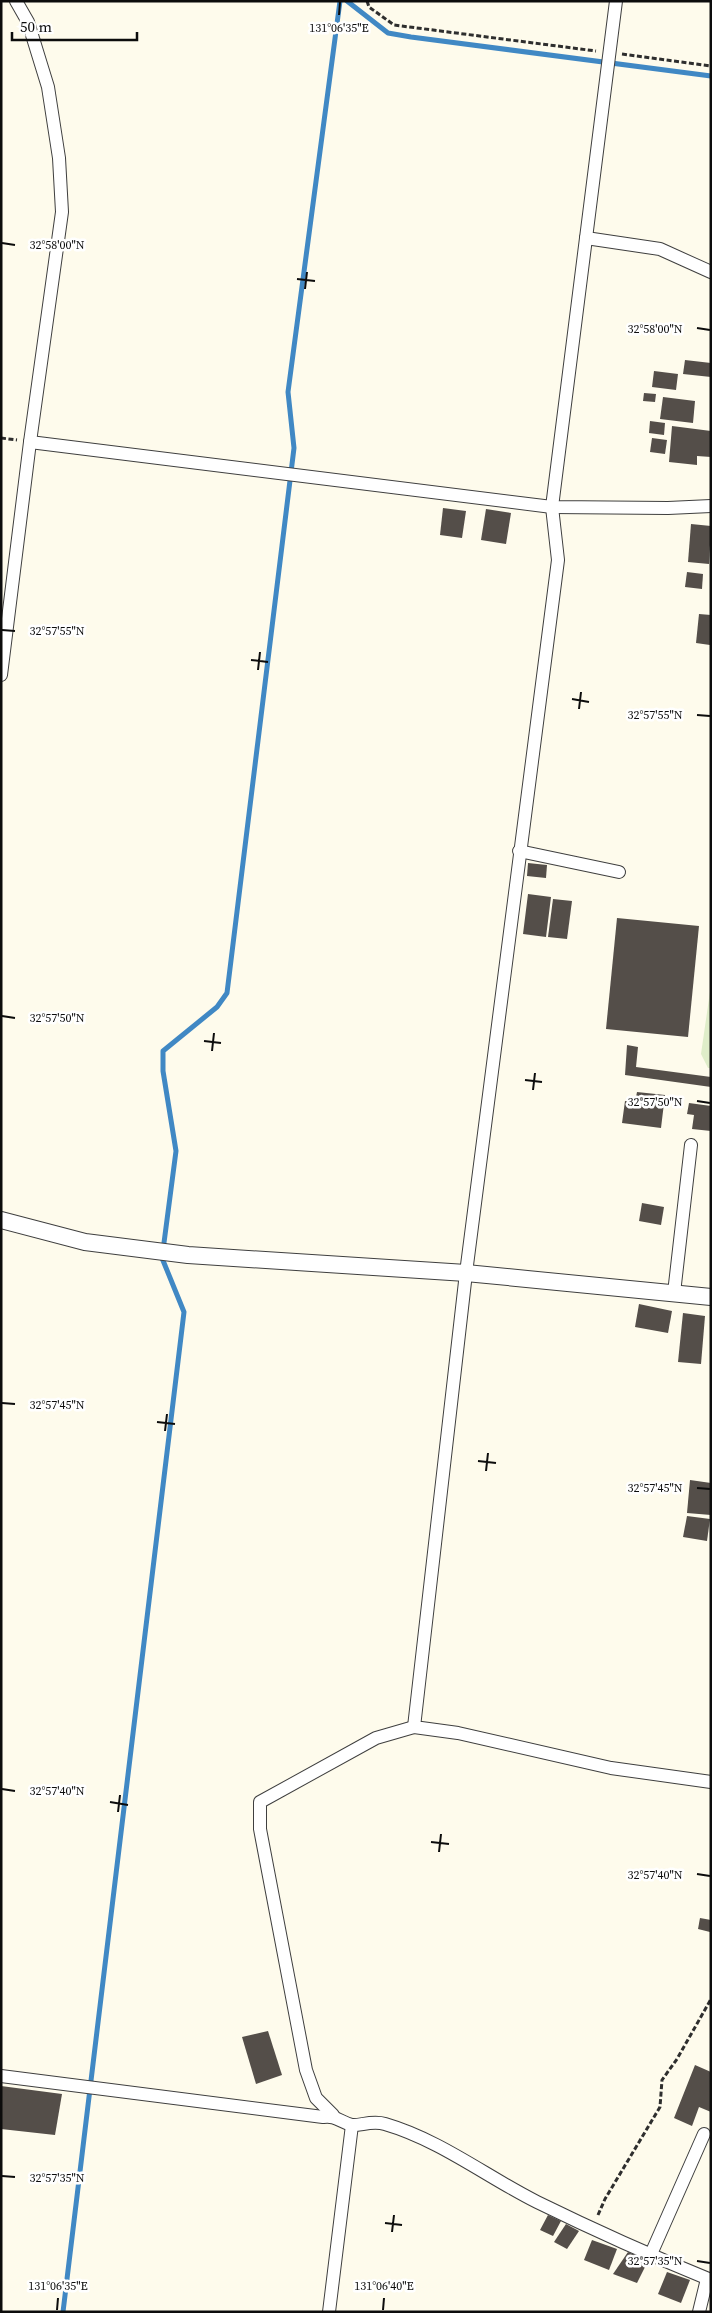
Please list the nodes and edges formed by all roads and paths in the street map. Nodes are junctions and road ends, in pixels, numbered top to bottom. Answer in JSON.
{"nodes":[{"id":1,"x":16,"y":1,"type":"edge"},
{"id":2,"x":367,"y":1,"type":"edge"},
{"id":3,"x":616,"y":1,"type":"edge"},
{"id":4,"x":610,"y":53,"type":"junction"},
{"id":5,"x":711,"y":66,"type":"edge"},
{"id":6,"x":586,"y":238,"type":"junction"},
{"id":7,"x":711,"y":272,"type":"edge"},
{"id":8,"x":30,"y":442,"type":"junction"},
{"id":9,"x":711,"y":506,"type":"edge"},
{"id":10,"x":552,"y":508,"type":"junction"},
{"id":11,"x":1,"y":675,"type":"edge"},
{"id":12,"x":519,"y":851,"type":"junction"},
{"id":13,"x":619,"y":872,"type":"dead end"},
{"id":14,"x":691,"y":1145,"type":"dead end"},
{"id":15,"x":1,"y":1220,"type":"edge"},
{"id":16,"x":466,"y":1273,"type":"junction"},
{"id":17,"x":674,"y":1293,"type":"junction"},
{"id":18,"x":711,"y":1297,"type":"edge"},
{"id":19,"x":414,"y":1727,"type":"junction"},
{"id":20,"x":711,"y":1782,"type":"edge"},
{"id":21,"x":711,"y":1999,"type":"edge"},
{"id":22,"x":1,"y":2076,"type":"edge"},
{"id":23,"x":333,"y":2115,"type":"junction"},
{"id":24,"x":352,"y":2125,"type":"junction"},
{"id":25,"x":704,"y":2134,"type":"dead end"},
{"id":26,"x":592,"y":2229,"type":"junction"},
{"id":27,"x":650,"y":2254,"type":"junction"},
{"id":28,"x":709,"y":2279,"type":"edge"},
{"id":29,"x":329,"y":2312,"type":"edge"},
{"id":30,"x":699,"y":2312,"type":"edge"}],
"edges":[{"from":1,"to":8,"type":"street"},
{"from":2,"to":4,"type":"path"},
{"from":3,"to":4,"type":"street"},
{"from":4,"to":5,"type":"path"},
{"from":4,"to":6,"type":"street"},
{"from":6,"to":7,"type":"street"},
{"from":6,"to":10,"type":"street"},
{"from":8,"to":10,"type":"street"},
{"from":8,"to":11,"type":"street"},
{"from":9,"to":10,"type":"street"},
{"from":10,"to":12,"type":"street"},
{"from":12,"to":13,"type":"street"},
{"from":12,"to":16,"type":"street"},
{"from":14,"to":17,"type":"street"},
{"from":15,"to":16,"type":"street"},
{"from":16,"to":17,"type":"street"},
{"from":16,"to":19,"type":"street"},
{"from":17,"to":18,"type":"street"},
{"from":19,"to":20,"type":"street"},
{"from":19,"to":23,"type":"street"},
{"from":21,"to":26,"type":"path"},
{"from":22,"to":23,"type":"street"},
{"from":23,"to":24,"type":"street"},
{"from":24,"to":26,"type":"street"},
{"from":24,"to":29,"type":"street"},
{"from":25,"to":27,"type":"street"},
{"from":26,"to":27,"type":"street"},
{"from":27,"to":28,"type":"street"},
{"from":28,"to":30,"type":"street"}]}
